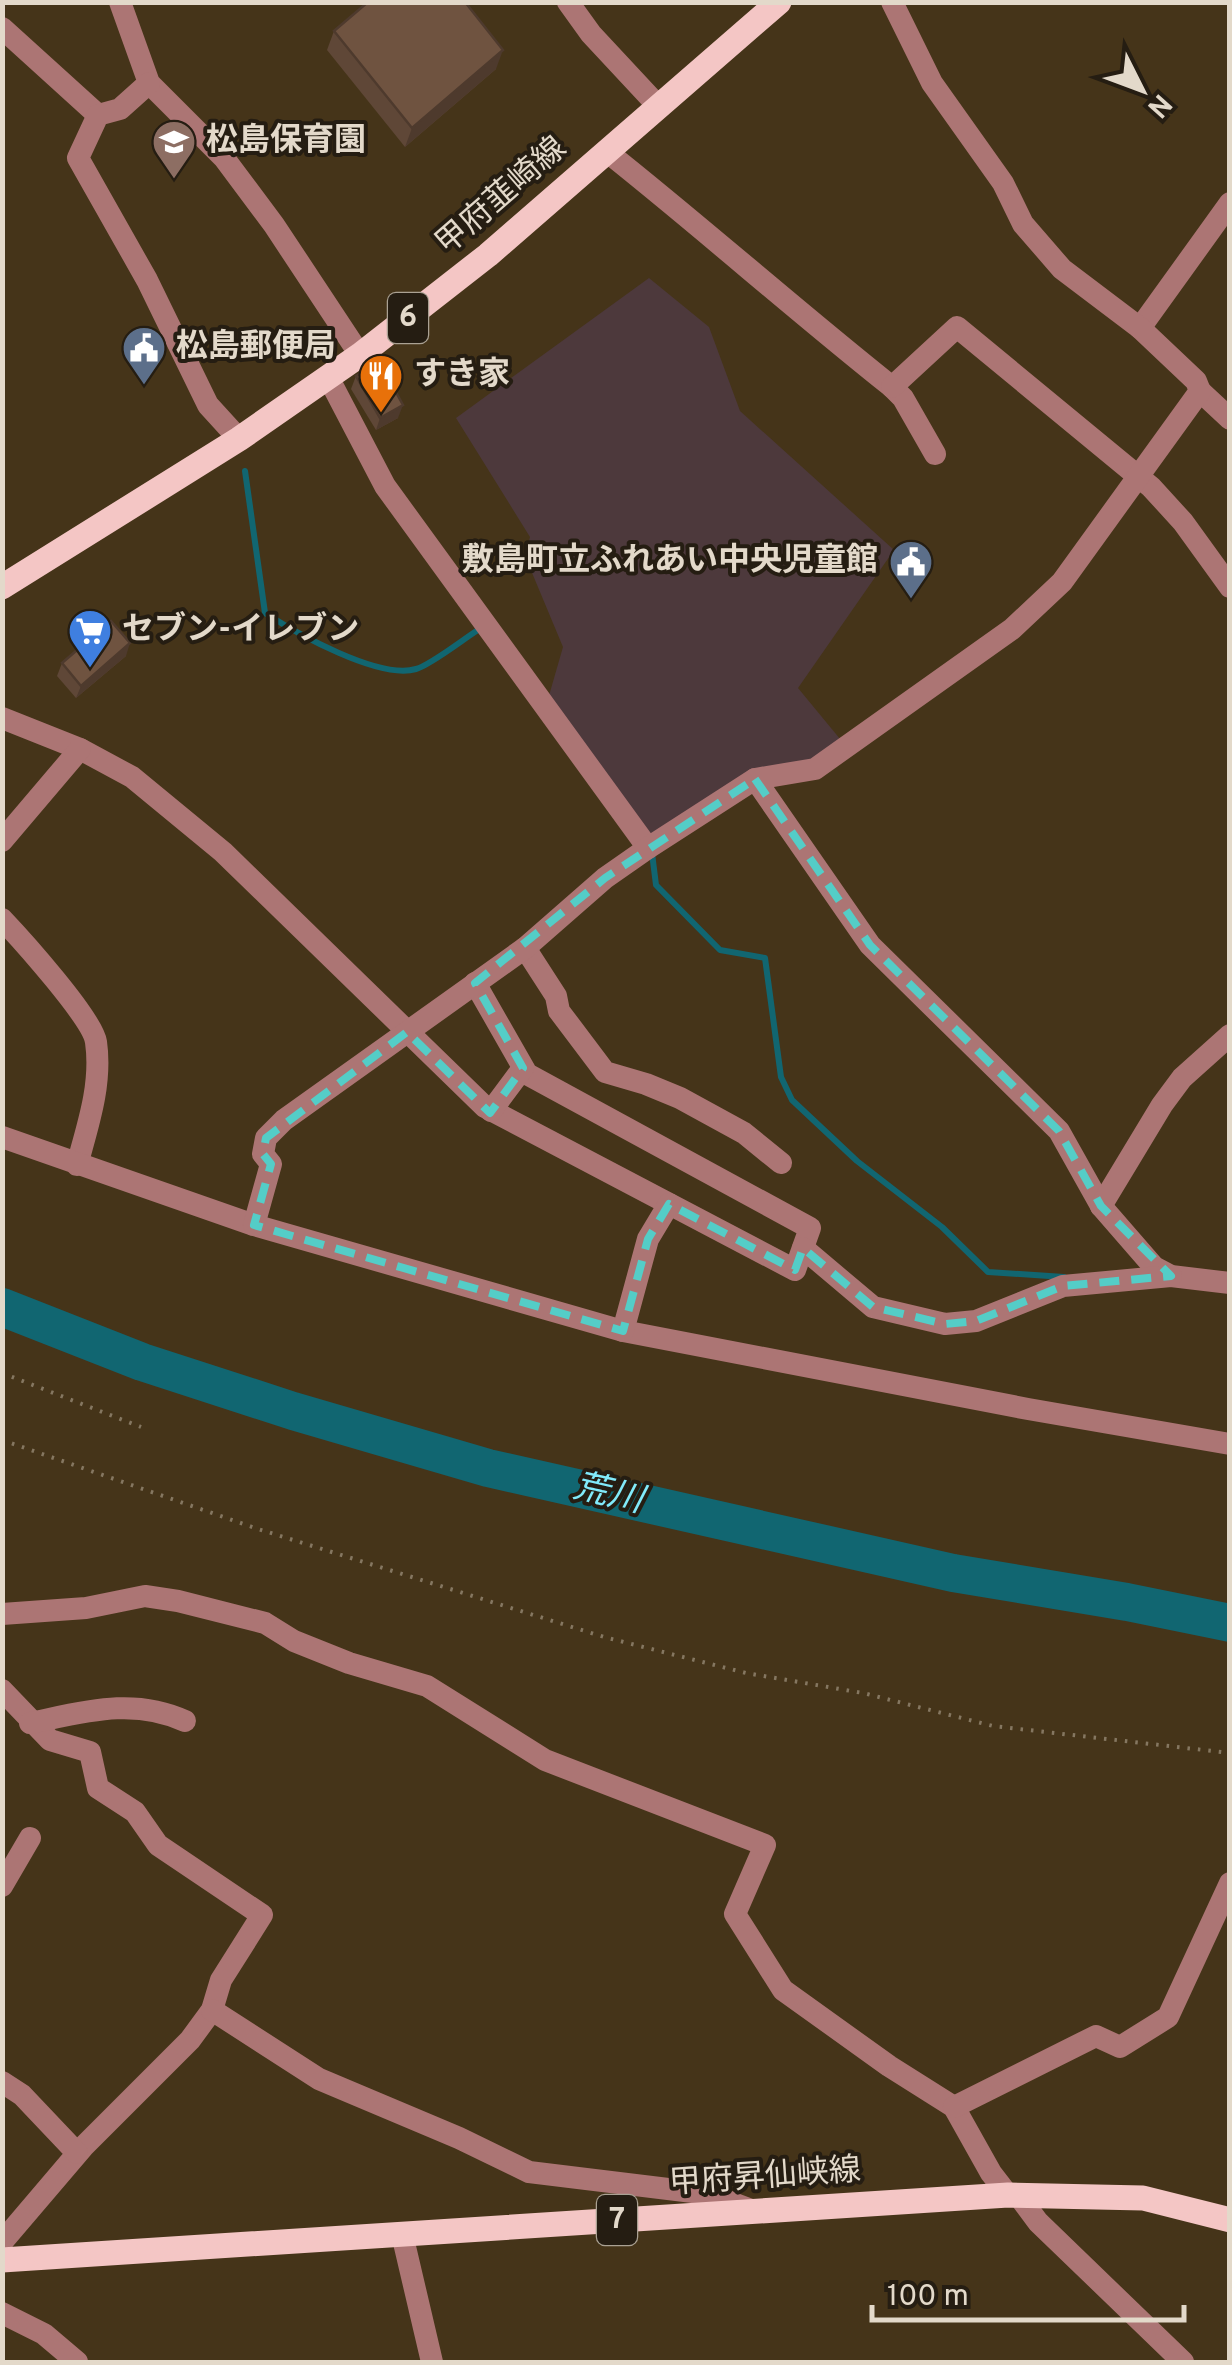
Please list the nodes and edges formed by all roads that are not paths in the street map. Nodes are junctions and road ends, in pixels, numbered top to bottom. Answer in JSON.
{"nodes":[{"id":1,"x":120,"y":2,"type":"edge"},
{"id":2,"x":568,"y":2,"type":"edge"},
{"id":3,"x":779,"y":2,"type":"edge"},
{"id":4,"x":892,"y":2,"type":"edge"},
{"id":5,"x":2,"y":28,"type":"edge"},
{"id":6,"x":149,"y":84,"type":"junction"},
{"id":7,"x":659,"y":107,"type":"junction"},
{"id":8,"x":98,"y":115,"type":"junction"},
{"id":9,"x":606,"y":151,"type":"junction"},
{"id":10,"x":1230,"y":203,"type":"edge"},
{"id":11,"x":1140,"y":328,"type":"junction"},
{"id":12,"x":360,"y":355,"type":"junction"},
{"id":13,"x":328,"y":378,"type":"junction"},
{"id":14,"x":892,"y":387,"type":"junction"},
{"id":15,"x":1200,"y":391,"type":"junction"},
{"id":16,"x":1230,"y":419,"type":"edge"},
{"id":17,"x":238,"y":439,"type":"junction"},
{"id":18,"x":936,"y":454,"type":"dead end"},
{"id":19,"x":1137,"y":475,"type":"junction"},
{"id":20,"x":1230,"y":587,"type":"edge"},
{"id":21,"x":2,"y":588,"type":"edge"},
{"id":22,"x":2,"y":718,"type":"edge"},
{"id":23,"x":80,"y":750,"type":"junction"},
{"id":24,"x":755,"y":780,"type":"junction"},
{"id":25,"x":2,"y":841,"type":"edge"},
{"id":26,"x":648,"y":848,"type":"junction"},
{"id":27,"x":2,"y":919,"type":"edge"},
{"id":28,"x":525,"y":948,"type":"junction"},
{"id":29,"x":476,"y":983,"type":"junction"},
{"id":30,"x":407,"y":1032,"type":"junction"},
{"id":31,"x":1230,"y":1034,"type":"edge"},
{"id":32,"x":523,"y":1068,"type":"junction"},
{"id":33,"x":492,"y":1111,"type":"junction"},
{"id":34,"x":2,"y":1137,"type":"edge"},
{"id":35,"x":781,"y":1163,"type":"dead end"},
{"id":36,"x":77,"y":1165,"type":"junction"},
{"id":37,"x":669,"y":1204,"type":"junction"},
{"id":38,"x":1100,"y":1206,"type":"junction"},
{"id":39,"x":254,"y":1226,"type":"junction"},
{"id":40,"x":803,"y":1248,"type":"junction"},
{"id":41,"x":1171,"y":1276,"type":"junction"},
{"id":42,"x":1230,"y":1283,"type":"edge"},
{"id":43,"x":623,"y":1331,"type":"junction"},
{"id":44,"x":1230,"y":1444,"type":"edge"},
{"id":45,"x":2,"y":1614,"type":"edge"},
{"id":46,"x":2,"y":1690,"type":"edge"},
{"id":47,"x":185,"y":1721,"type":"dead end"},
{"id":48,"x":30,"y":1722,"type":"junction"},
{"id":49,"x":30,"y":1838,"type":"dead end"},
{"id":50,"x":1230,"y":1883,"type":"edge"},
{"id":51,"x":2,"y":1886,"type":"edge"},
{"id":52,"x":212,"y":2010,"type":"junction"},
{"id":53,"x":2,"y":2082,"type":"edge"},
{"id":54,"x":954,"y":2107,"type":"junction"},
{"id":55,"x":78,"y":2153,"type":"junction"},
{"id":56,"x":1013,"y":2195,"type":"junction"},
{"id":57,"x":754,"y":2211,"type":"junction"},
{"id":58,"x":1230,"y":2220,"type":"edge"},
{"id":59,"x":402,"y":2234,"type":"junction"},
{"id":60,"x":2,"y":2242,"type":"edge"},
{"id":61,"x":2,"y":2260,"type":"edge"},
{"id":62,"x":2,"y":2313,"type":"edge"},
{"id":63,"x":77,"y":2362,"type":"edge"},
{"id":64,"x":432,"y":2362,"type":"edge"},
{"id":65,"x":1183,"y":2362,"type":"edge"}],
"edges":[{"from":1,"to":6,"type":"street"},
{"from":2,"to":7,"type":"street"},
{"from":3,"to":7,"type":"main road","name":"甲府韮崎線","number":"6"},
{"from":4,"to":11,"type":"street"},
{"from":5,"to":8,"type":"street"},
{"from":6,"to":8,"type":"street"},
{"from":6,"to":12,"type":"street"},
{"from":7,"to":9,"type":"main road","name":"甲府韮崎線","number":"6"},
{"from":8,"to":17,"type":"street"},
{"from":9,"to":12,"type":"main road","name":"甲府韮崎線","number":"6"},
{"from":9,"to":14,"type":"street"},
{"from":10,"to":11,"type":"street"},
{"from":11,"to":15,"type":"street"},
{"from":12,"to":13,"type":"main road","name":"甲府韮崎線","number":"6"},
{"from":13,"to":17,"type":"main road","name":"甲府韮崎線","number":"6"},
{"from":13,"to":26,"type":"street"},
{"from":14,"to":18,"type":"street"},
{"from":14,"to":19,"type":"street"},
{"from":15,"to":16,"type":"street"},
{"from":15,"to":19,"type":"street"},
{"from":17,"to":21,"type":"main road","name":"甲府韮崎線","number":"6"},
{"from":19,"to":20,"type":"street"},
{"from":19,"to":24,"type":"street"},
{"from":22,"to":23,"type":"street"},
{"from":23,"to":25,"type":"street"},
{"from":23,"to":30,"type":"street"},
{"from":24,"to":26,"type":"street"},
{"from":24,"to":38,"type":"street"},
{"from":26,"to":28,"type":"street"},
{"from":27,"to":36,"type":"street"},
{"from":28,"to":29,"type":"street"},
{"from":28,"to":35,"type":"street"},
{"from":29,"to":30,"type":"street"},
{"from":29,"to":32,"type":"street"},
{"from":30,"to":33,"type":"street"},
{"from":30,"to":39,"type":"street"},
{"from":31,"to":38,"type":"street"},
{"from":32,"to":33,"type":"street"},
{"from":32,"to":40,"type":"street"},
{"from":33,"to":37,"type":"street"},
{"from":34,"to":36,"type":"street"},
{"from":36,"to":39,"type":"street"},
{"from":37,"to":40,"type":"street"},
{"from":37,"to":43,"type":"street"},
{"from":38,"to":41,"type":"street"},
{"from":39,"to":43,"type":"street"},
{"from":40,"to":41,"type":"street"},
{"from":41,"to":42,"type":"street"},
{"from":43,"to":44,"type":"street"},
{"from":45,"to":54,"type":"street"},
{"from":46,"to":48,"type":"street"},
{"from":47,"to":48,"type":"street"},
{"from":48,"to":52,"type":"street"},
{"from":49,"to":51,"type":"street"},
{"from":50,"to":54,"type":"street"},
{"from":52,"to":55,"type":"street"},
{"from":52,"to":57,"type":"street"},
{"from":53,"to":55,"type":"street"},
{"from":54,"to":56,"type":"street"},
{"from":55,"to":60,"type":"street"},
{"from":56,"to":57,"type":"main road","name":"甲府昇仙峡線","number":"7"},
{"from":56,"to":58,"type":"main road","name":"甲府昇仙峡線","number":"7"},
{"from":56,"to":65,"type":"street"},
{"from":57,"to":59,"type":"main road","name":"甲府昇仙峡線","number":"7"},
{"from":59,"to":61,"type":"main road","name":"甲府昇仙峡線","number":"7"},
{"from":59,"to":64,"type":"street"},
{"from":62,"to":63,"type":"street"}]}
